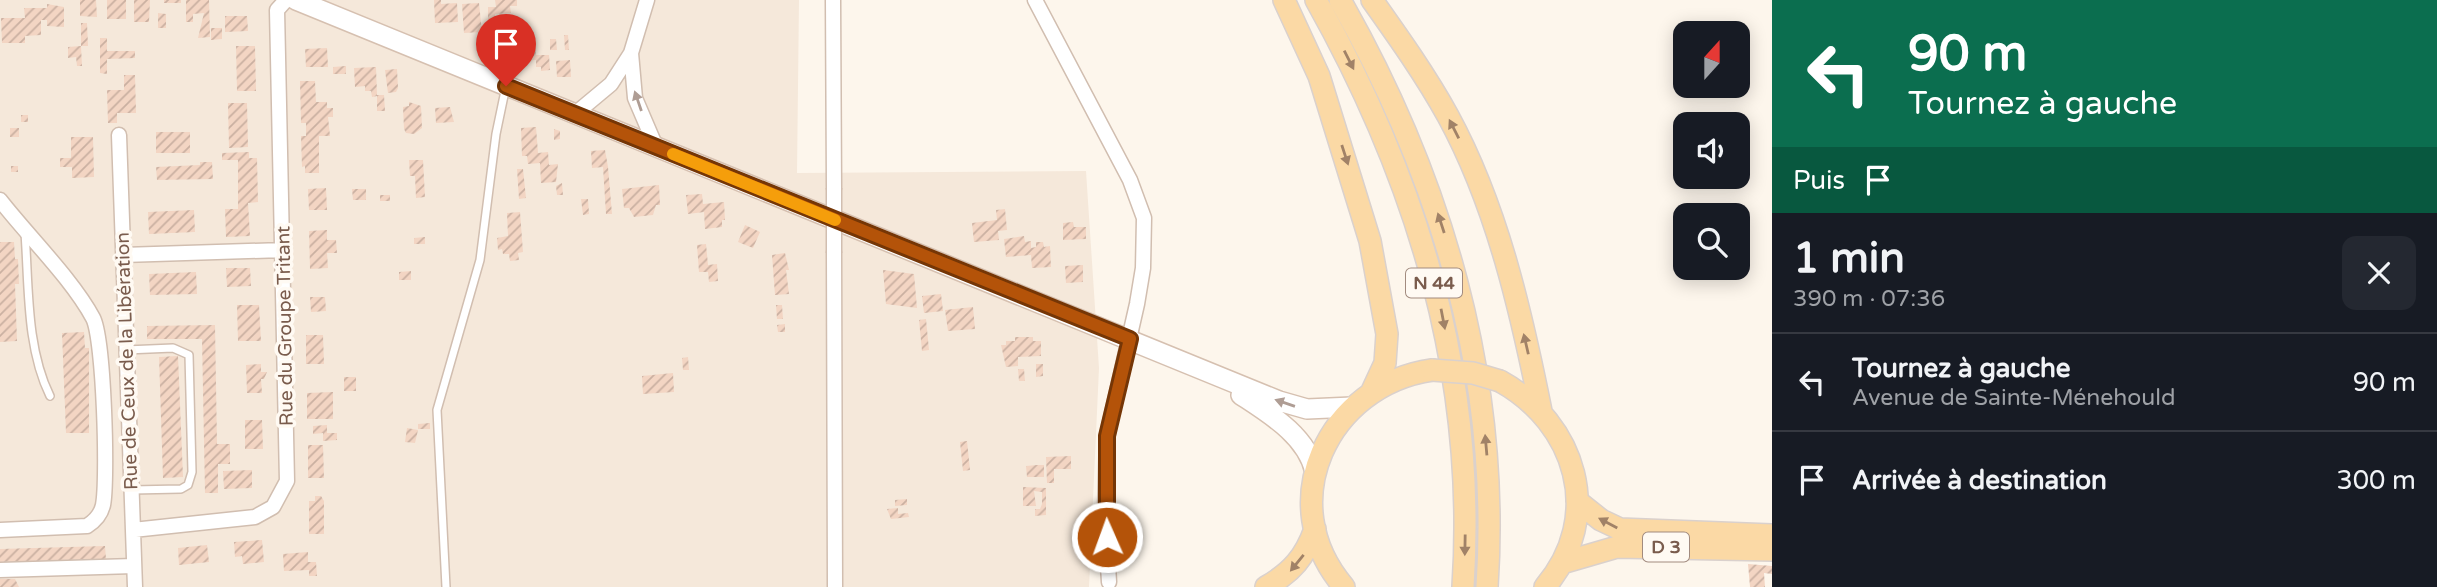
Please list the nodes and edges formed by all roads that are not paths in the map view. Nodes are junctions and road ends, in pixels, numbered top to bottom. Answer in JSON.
{"nodes":[{"id":1,"x":286,"y":0,"type":"edge"},
{"id":2,"x":296,"y":0,"type":"edge"},
{"id":3,"x":647,"y":0,"type":"edge"},
{"id":4,"x":833,"y":0,"type":"edge"},
{"id":5,"x":1035,"y":0,"type":"edge"},
{"id":6,"x":1284,"y":0,"type":"edge"},
{"id":7,"x":1316,"y":0,"type":"edge"},
{"id":8,"x":1340,"y":0,"type":"edge"},
{"id":9,"x":1372,"y":0,"type":"edge"},
{"id":10,"x":631,"y":53,"type":"junction"},
{"id":11,"x":506,"y":86,"type":"junction"},
{"id":12,"x":575,"y":114,"type":"junction"},
{"id":13,"x":119,"y":135,"type":"dead end"},
{"id":14,"x":656,"y":147,"type":"junction"},
{"id":15,"x":0,"y":200,"type":"edge"},
{"id":16,"x":25,"y":232,"type":"junction"},
{"id":17,"x":283,"y":250,"type":"junction"},
{"id":18,"x":123,"y":256,"type":"junction"},
{"id":19,"x":1130,"y":339,"type":"junction"},
{"id":20,"x":126,"y":350,"type":"junction"},
{"id":21,"x":1202,"y":370,"type":"junction"},
{"id":22,"x":1372,"y":391,"type":"junction"},
{"id":23,"x":50,"y":396,"type":"dead end"},
{"id":24,"x":1352,"y":407,"type":"junction"},
{"id":25,"x":1541,"y":411,"type":"junction"},
{"id":26,"x":1315,"y":472,"type":"junction"},
{"id":27,"x":132,"y":490,"type":"junction"},
{"id":28,"x":1577,"y":501,"type":"junction"},
{"id":29,"x":1315,"y":529,"type":"junction"},
{"id":30,"x":0,"y":530,"type":"edge"},
{"id":31,"x":133,"y":530,"type":"junction"},
{"id":32,"x":1772,"y":535,"type":"edge"},
{"id":33,"x":1772,"y":550,"type":"edge"},
{"id":34,"x":134,"y":566,"type":"junction"},
{"id":35,"x":0,"y":570,"type":"edge"},
{"id":36,"x":1552,"y":579,"type":"edge"},
{"id":37,"x":1109,"y":582,"type":"dead end"},
{"id":38,"x":135,"y":587,"type":"edge"},
{"id":39,"x":446,"y":587,"type":"edge"},
{"id":40,"x":835,"y":587,"type":"edge"},
{"id":41,"x":1266,"y":587,"type":"edge"},
{"id":42,"x":1344,"y":587,"type":"edge"},
{"id":43,"x":1463,"y":587,"type":"edge"},
{"id":44,"x":1488,"y":587,"type":"edge"}],
"edges":[{"from":1,"to":17,"type":"street","name":"Rue du Groupe Tritant"},
{"from":2,"to":11,"type":"main road"},
{"from":3,"to":10,"type":"street"},
{"from":4,"to":40,"type":"street","bridge":true},
{"from":5,"to":19,"type":"street"},
{"from":6,"to":22,"type":"main road","one_way":true},
{"from":7,"to":43,"type":"main road","number":"N 44","one_way":true},
{"from":44,"to":8,"type":"main road","number":"N 44","one_way":true},
{"from":25,"to":9,"type":"main road","one_way":true},
{"from":10,"to":12,"type":"street"},
{"from":14,"to":10,"type":"street","one_way":true},
{"from":11,"to":12,"type":"main road"},
{"from":11,"to":39,"type":"lane"},
{"from":12,"to":14,"type":"main road"},
{"from":13,"to":18,"type":"street","name":"Rue de Ceux de la Libération"},
{"from":14,"to":19,"type":"main road"},
{"from":15,"to":16,"type":"street"},
{"from":16,"to":23,"type":"lane"},
{"from":16,"to":30,"type":"street"},
{"from":17,"to":18,"type":"street"},
{"from":17,"to":31,"type":"street","name":"Rue du Groupe Tritant"},
{"from":18,"to":20,"type":"street","name":"Rue de Ceux de la Libération"},
{"from":19,"to":21,"type":"main road"},
{"from":19,"to":37,"type":"street"},
{"from":20,"to":27,"type":"street","name":"Rue de Ceux de la Libération"},
{"from":20,"to":27,"type":"lane"},
{"from":24,"to":21,"type":"main road","one_way":true},
{"from":21,"to":26,"type":"main road"},
{"from":22,"to":24,"type":"main road"},
{"from":22,"to":25,"type":"main road","bridge":true},
{"from":24,"to":26,"type":"main road"},
{"from":25,"to":28,"type":"main road"},
{"from":26,"to":29,"type":"main road"},
{"from":27,"to":31,"type":"street","name":"Rue de Ceux de la Libération"},
{"from":32,"to":28,"type":"main road","number":"D 3","one_way":true},
{"from":28,"to":36,"type":"main road"},
{"from":29,"to":41,"type":"main road","one_way":true},
{"from":29,"to":42,"type":"main road"},
{"from":31,"to":34,"type":"street","name":"Rue de Ceux de la Libération"},
{"from":33,"to":36,"type":"main road","number":"D 3"},
{"from":34,"to":35,"type":"street"},
{"from":34,"to":38,"type":"street","name":"Rue de Ceux de la Libération"}]}
